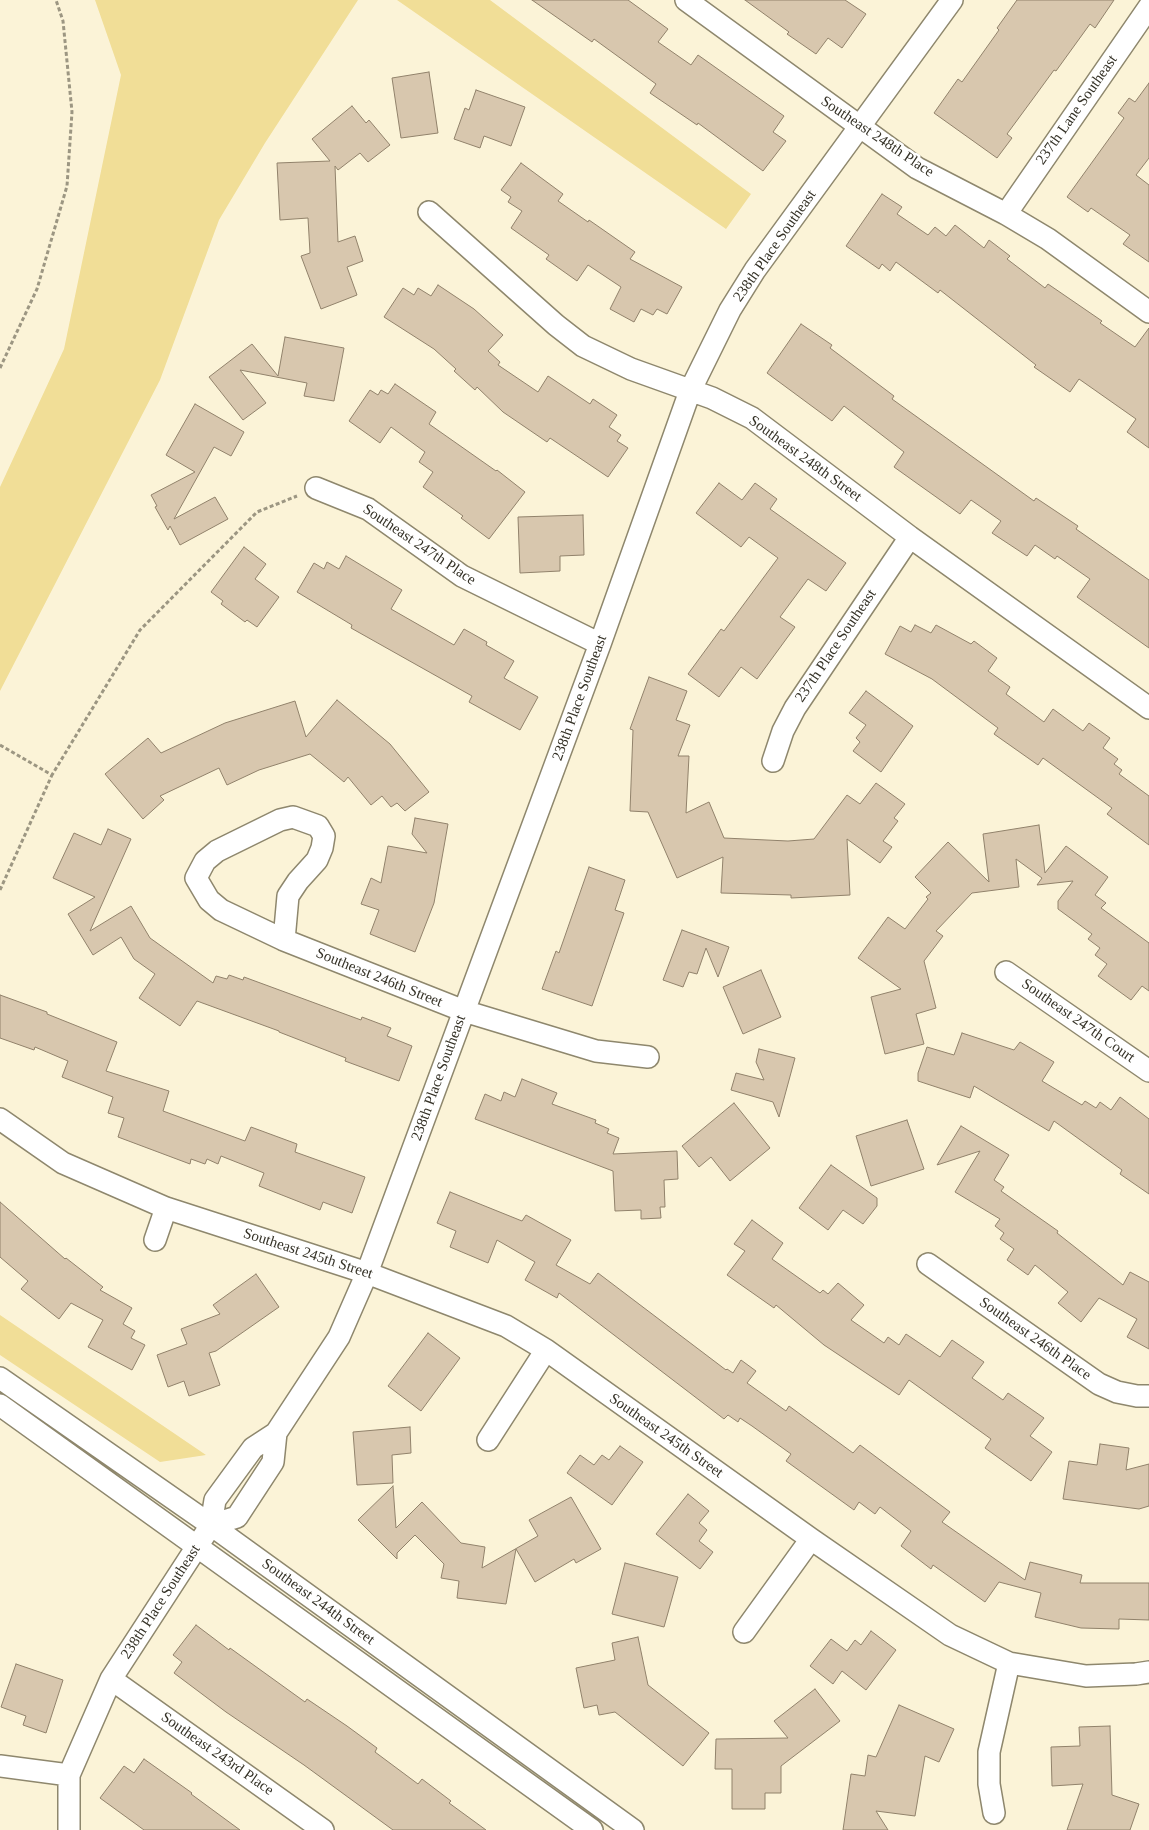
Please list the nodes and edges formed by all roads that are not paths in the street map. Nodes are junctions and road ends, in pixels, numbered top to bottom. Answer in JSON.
{"nodes":[{"id":1,"x":686,"y":0,"type":"edge"},
{"id":2,"x":952,"y":0,"type":"edge"},
{"id":3,"x":1149,"y":8,"type":"edge"},
{"id":4,"x":859,"y":127,"type":"junction"},
{"id":5,"x":429,"y":212,"type":"dead end"},
{"id":6,"x":1006,"y":214,"type":"junction"},
{"id":7,"x":1149,"y":312,"type":"edge"},
{"id":8,"x":690,"y":391,"type":"junction"},
{"id":9,"x":316,"y":488,"type":"road end"},
{"id":10,"x":910,"y":537,"type":"junction"},
{"id":11,"x":600,"y":644,"type":"junction"},
{"id":12,"x":1149,"y":708,"type":"edge"},
{"id":13,"x":773,"y":761,"type":"dead end"},
{"id":14,"x":284,"y":940,"type":"junction"},
{"id":15,"x":1006,"y":972,"type":"dead end"},
{"id":16,"x":464,"y":1011,"type":"junction"},
{"id":17,"x":648,"y":1057,"type":"dead end"},
{"id":18,"x":1149,"y":1071,"type":"edge"},
{"id":19,"x":0,"y":1119,"type":"edge"},
{"id":20,"x":166,"y":1208,"type":"junction"},
{"id":21,"x":155,"y":1240,"type":"dead end"},
{"id":22,"x":928,"y":1264,"type":"dead end"},
{"id":23,"x":368,"y":1273,"type":"junction"},
{"id":24,"x":546,"y":1350,"type":"junction"},
{"id":25,"x":0,"y":1378,"type":"edge"},
{"id":26,"x":1149,"y":1396,"type":"edge"},
{"id":27,"x":0,"y":1405,"type":"edge"},
{"id":28,"x":488,"y":1440,"type":"dead end"},
{"id":29,"x":211,"y":1526,"type":"junction"},
{"id":30,"x":811,"y":1539,"type":"junction"},
{"id":31,"x":198,"y":1546,"type":"junction"},
{"id":32,"x":744,"y":1632,"type":"dead end"},
{"id":33,"x":1009,"y":1663,"type":"junction"},
{"id":34,"x":1149,"y":1672,"type":"edge"},
{"id":35,"x":111,"y":1679,"type":"junction"},
{"id":36,"x":0,"y":1766,"type":"edge"},
{"id":37,"x":69,"y":1775,"type":"junction"},
{"id":38,"x":994,"y":1813,"type":"dead end"},
{"id":39,"x":69,"y":1830,"type":"edge"},
{"id":40,"x":323,"y":1830,"type":"edge"},
{"id":41,"x":592,"y":1830,"type":"edge"},
{"id":42,"x":633,"y":1830,"type":"edge"}],
"edges":[{"from":1,"to":4,"type":"street","name":"Southeast 248th Place"},
{"from":2,"to":4,"type":"street","name":"238th Place Southeast"},
{"from":3,"to":6,"type":"street","name":"237th Lane Southeast"},
{"from":4,"to":6,"type":"street","name":"Southeast 248th Place"},
{"from":4,"to":8,"type":"street","name":"238th Place Southeast"},
{"from":5,"to":8,"type":"street","name":"Southeast 248th Street"},
{"from":6,"to":7,"type":"street","name":"Southeast 248th Place"},
{"from":8,"to":10,"type":"street","name":"Southeast 248th Street"},
{"from":8,"to":11,"type":"street","name":"238th Place Southeast"},
{"from":9,"to":11,"type":"street","name":"Southeast 247th Place"},
{"from":10,"to":12,"type":"street","name":"Southeast 248th Street"},
{"from":10,"to":13,"type":"street","name":"237th Place Southeast"},
{"from":11,"to":16,"type":"street","name":"238th Place Southeast"},
{"from":14,"to":14,"type":"street","name":"Southeast 246th Street"},
{"from":14,"to":16,"type":"street","name":"Southeast 246th Street"},
{"from":15,"to":18,"type":"street","name":"Southeast 247th Court"},
{"from":16,"to":17,"type":"street","name":"Southeast 246th Street"},
{"from":16,"to":23,"type":"street","name":"238th Place Southeast"},
{"from":19,"to":20,"type":"street","name":"Southeast 245th Street"},
{"from":20,"to":21,"type":"street"},
{"from":20,"to":23,"type":"street","name":"Southeast 245th Street"},
{"from":22,"to":26,"type":"street","name":"Southeast 246th Place"},
{"from":23,"to":24,"type":"street","name":"Southeast 245th Street"},
{"from":23,"to":29,"type":"street","name":"238th Place Southeast"},
{"from":24,"to":28,"type":"street"},
{"from":24,"to":30,"type":"street","name":"Southeast 245th Street"},
{"from":25,"to":29,"type":"street","name":"Southeast 244th Street"},
{"from":27,"to":31,"type":"street","name":"Southeast 244th Street"},
{"from":29,"to":31,"type":"street","name":"238th Place Southeast"},
{"from":29,"to":42,"type":"street","name":"Southeast 244th Street"},
{"from":30,"to":32,"type":"street"},
{"from":30,"to":33,"type":"street","name":"Southeast 245th Street"},
{"from":31,"to":35,"type":"street","name":"238th Place Southeast"},
{"from":31,"to":41,"type":"street","name":"Southeast 244th Street"},
{"from":33,"to":34,"type":"street","name":"Southeast 245th Street"},
{"from":33,"to":38,"type":"street"},
{"from":35,"to":37,"type":"street","name":"238th Place Southeast"},
{"from":35,"to":40,"type":"street","name":"Southeast 243rd Place"},
{"from":36,"to":37,"type":"street"},
{"from":37,"to":39,"type":"street"}]}
